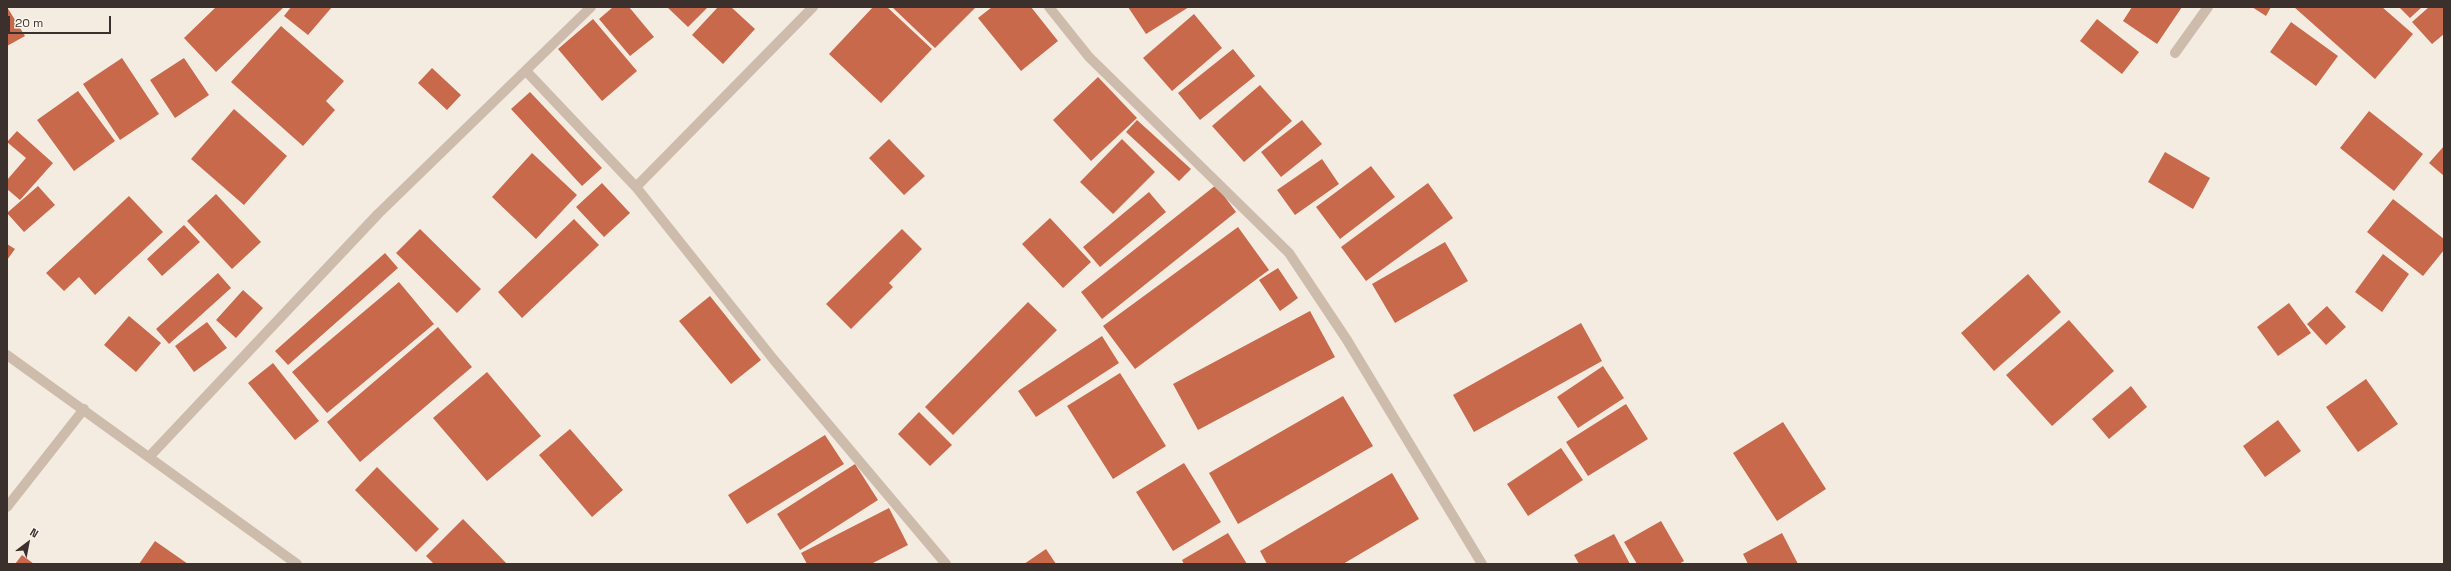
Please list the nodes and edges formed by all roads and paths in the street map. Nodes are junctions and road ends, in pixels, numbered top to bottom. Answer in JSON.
{"nodes":[{"id":1,"x":591,"y":7,"type":"edge"},
{"id":2,"x":813,"y":7,"type":"edge"},
{"id":3,"x":1049,"y":7,"type":"edge"},
{"id":4,"x":2208,"y":7,"type":"edge"},
{"id":5,"x":2175,"y":53,"type":"dead end"},
{"id":6,"x":527,"y":72,"type":"junction"},
{"id":7,"x":636,"y":187,"type":"junction"},
{"id":8,"x":7,"y":355,"type":"edge"},
{"id":9,"x":84,"y":409,"type":"junction"},
{"id":10,"x":149,"y":457,"type":"junction"},
{"id":11,"x":7,"y":507,"type":"edge"},
{"id":12,"x":297,"y":564,"type":"edge"},
{"id":13,"x":946,"y":564,"type":"edge"},
{"id":14,"x":1482,"y":564,"type":"edge"}],
"edges":[{"from":1,"to":6,"type":"street"},
{"from":2,"to":7,"type":"street"},
{"from":3,"to":14,"type":"street"},
{"from":4,"to":5,"type":"street"},
{"from":6,"to":7,"type":"street"},
{"from":6,"to":10,"type":"street"},
{"from":7,"to":13,"type":"street"},
{"from":8,"to":9,"type":"street"},
{"from":9,"to":10,"type":"street"},
{"from":9,"to":11,"type":"street"},
{"from":10,"to":12,"type":"street"}]}
